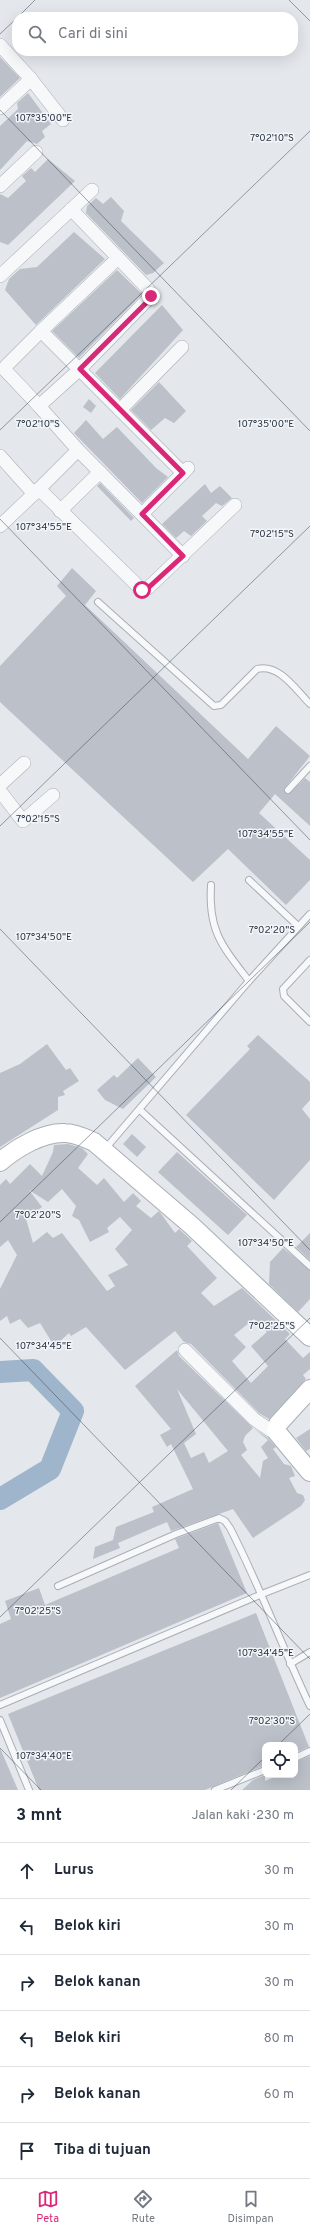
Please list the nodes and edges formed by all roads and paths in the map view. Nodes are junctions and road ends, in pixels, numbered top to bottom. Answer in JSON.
{"nodes":[{"id":1,"x":0,"y":45,"type":"edge"},
{"id":2,"x":31,"y":79,"type":"junction"},
{"id":3,"x":0,"y":108,"type":"edge"},
{"id":4,"x":62,"y":120,"type":"dead end"},
{"id":5,"x":36,"y":152,"type":"dead end"},
{"id":6,"x":0,"y":186,"type":"edge"},
{"id":7,"x":92,"y":190,"type":"dead end"},
{"id":8,"x":71,"y":209,"type":"junction"},
{"id":9,"x":118,"y":258,"type":"junction"},
{"id":10,"x":0,"y":274,"type":"edge"},
{"id":11,"x":41,"y":331,"type":"junction"},
{"id":12,"x":182,"y":347,"type":"dead end"},
{"id":13,"x":80,"y":369,"type":"junction"},
{"id":14,"x":38,"y":406,"type":"junction"},
{"id":15,"x":120,"y":410,"type":"junction"},
{"id":16,"x":78,"y":450,"type":"junction"},
{"id":17,"x":0,"y":456,"type":"edge"},
{"id":18,"x":100,"y":472,"type":"junction"},
{"id":19,"x":37,"y":492,"type":"junction"},
{"id":20,"x":235,"y":505,"type":"dead end"},
{"id":21,"x":60,"y":511,"type":"junction"},
{"id":22,"x":142,"y":514,"type":"junction"},
{"id":23,"x":0,"y":526,"type":"edge"},
{"id":24,"x":183,"y":556,"type":"junction"},
{"id":25,"x":98,"y":602,"type":"dead end"},
{"id":26,"x":310,"y":704,"type":"edge"},
{"id":27,"x":24,"y":763,"type":"dead end"},
{"id":28,"x":310,"y":766,"type":"edge"},
{"id":29,"x":0,"y":786,"type":"edge"},
{"id":30,"x":288,"y":790,"type":"dead end"},
{"id":31,"x":0,"y":792,"type":"edge"},
{"id":32,"x":52,"y":795,"type":"dead end"},
{"id":33,"x":249,"y":880,"type":"dead end"},
{"id":34,"x":211,"y":885,"type":"dead end"},
{"id":35,"x":310,"y":914,"type":"edge"},
{"id":36,"x":298,"y":926,"type":"junction"},
{"id":37,"x":310,"y":960,"type":"edge"},
{"id":38,"x":249,"y":981,"type":"junction"},
{"id":39,"x":310,"y":1022,"type":"edge"},
{"id":40,"x":140,"y":1110,"type":"junction"},
{"id":41,"x":105,"y":1149,"type":"junction"},
{"id":42,"x":0,"y":1162,"type":"edge"},
{"id":43,"x":310,"y":1266,"type":"edge"},
{"id":44,"x":310,"y":1337,"type":"edge"},
{"id":45,"x":185,"y":1350,"type":"dead end"},
{"id":46,"x":310,"y":1389,"type":"edge"},
{"id":47,"x":276,"y":1431,"type":"junction"},
{"id":48,"x":310,"y":1472,"type":"edge"},
{"id":49,"x":310,"y":1575,"type":"edge"},
{"id":50,"x":58,"y":1586,"type":"dead end"},
{"id":51,"x":262,"y":1594,"type":"junction"},
{"id":52,"x":310,"y":1652,"type":"edge"},
{"id":53,"x":290,"y":1664,"type":"junction"},
{"id":54,"x":0,"y":1705,"type":"edge"},
{"id":55,"x":310,"y":1706,"type":"edge"},
{"id":56,"x":0,"y":1720,"type":"edge"},
{"id":57,"x":310,"y":1751,"type":"edge"},
{"id":58,"x":298,"y":1757,"type":"edge"},
{"id":59,"x":262,"y":1771,"type":"edge"},
{"id":60,"x":29,"y":1790,"type":"edge"},
{"id":61,"x":216,"y":1790,"type":"edge"}],
"edges":[{"from":1,"to":2,"type":"street"},
{"from":2,"to":3,"type":"street"},
{"from":2,"to":4,"type":"street"},
{"from":5,"to":6,"type":"street"},
{"from":7,"to":8,"type":"street"},
{"from":8,"to":9,"type":"street"},
{"from":8,"to":10,"type":"street"},
{"from":9,"to":11,"type":"street"},
{"from":9,"to":13,"type":"street"},
{"from":11,"to":13,"type":"street"},
{"from":11,"to":14,"type":"street"},
{"from":12,"to":15,"type":"street"},
{"from":13,"to":14,"type":"street"},
{"from":13,"to":15,"type":"street"},
{"from":14,"to":16,"type":"street"},
{"from":15,"to":22,"type":"street"},
{"from":16,"to":18,"type":"street"},
{"from":16,"to":19,"type":"street"},
{"from":17,"to":19,"type":"street"},
{"from":18,"to":21,"type":"street"},
{"from":18,"to":22,"type":"street"},
{"from":19,"to":21,"type":"street"},
{"from":19,"to":23,"type":"street"},
{"from":20,"to":24,"type":"street"},
{"from":21,"to":24,"type":"street"},
{"from":22,"to":24,"type":"street"},
{"from":25,"to":26,"type":"lane"},
{"from":27,"to":29,"type":"street"},
{"from":28,"to":30,"type":"lane"},
{"from":31,"to":32,"type":"street"},
{"from":33,"to":36,"type":"lane"},
{"from":34,"to":38,"type":"lane"},
{"from":35,"to":36,"type":"lane"},
{"from":36,"to":38,"type":"lane"},
{"from":37,"to":39,"type":"lane"},
{"from":38,"to":40,"type":"lane"},
{"from":40,"to":41,"type":"lane"},
{"from":40,"to":43,"type":"lane"},
{"from":41,"to":42,"type":"street"},
{"from":41,"to":44,"type":"street"},
{"from":45,"to":47,"type":"street"},
{"from":46,"to":47,"type":"street"},
{"from":47,"to":48,"type":"street"},
{"from":49,"to":51,"type":"lane"},
{"from":50,"to":51,"type":"lane"},
{"from":51,"to":53,"type":"lane"},
{"from":51,"to":54,"type":"lane"},
{"from":52,"to":53,"type":"lane"},
{"from":53,"to":55,"type":"lane"},
{"from":56,"to":60,"type":"lane"},
{"from":57,"to":58,"type":"lane"},
{"from":59,"to":61,"type":"lane"}]}
